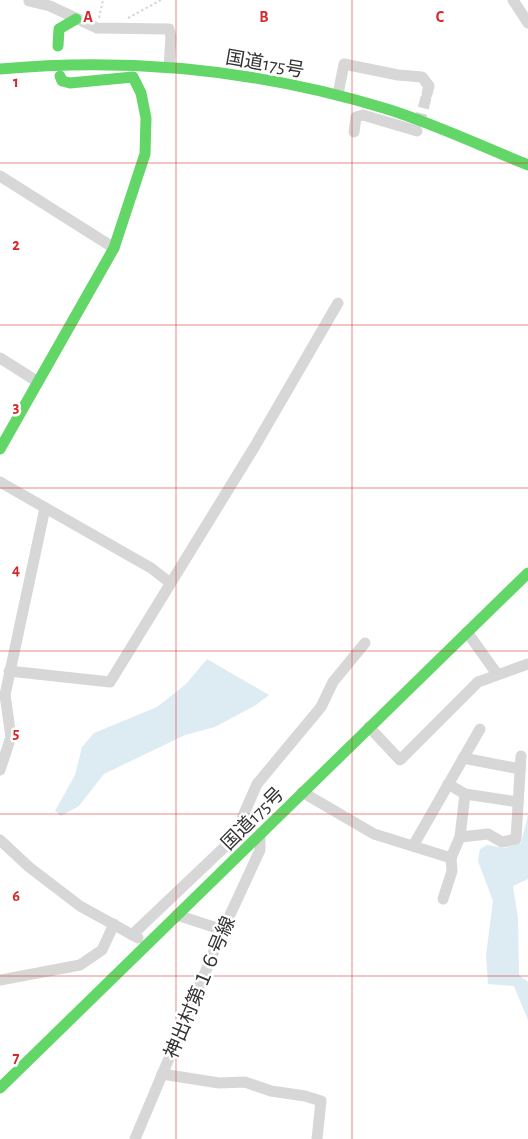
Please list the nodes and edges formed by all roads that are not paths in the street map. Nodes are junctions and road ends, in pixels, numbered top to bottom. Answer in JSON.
{"nodes":[{"id":1,"x":513,"y":0,"type":"edge"},
{"id":2,"x":30,"y":1,"type":"dead end"},
{"id":3,"x":76,"y":19,"type":"junction"},
{"id":4,"x":528,"y":23,"type":"edge"},
{"id":5,"x":58,"y":46,"type":"dead end"},
{"id":6,"x":136,"y":64,"type":"junction"},
{"id":7,"x":169,"y":66,"type":"junction"},
{"id":8,"x":0,"y":69,"type":"edge"},
{"id":9,"x":60,"y":76,"type":"dead end"},
{"id":10,"x":133,"y":77,"type":"junction"},
{"id":11,"x":338,"y":94,"type":"junction"},
{"id":12,"x":427,"y":94,"type":"dead end"},
{"id":13,"x":417,"y":131,"type":"dead end"},
{"id":14,"x":354,"y":132,"type":"dead end"},
{"id":15,"x":512,"y":159,"type":"junction"},
{"id":16,"x":528,"y":165,"type":"edge"},
{"id":17,"x":528,"y":169,"type":"edge"},
{"id":18,"x":0,"y":176,"type":"edge"},
{"id":19,"x":114,"y":248,"type":"junction"},
{"id":20,"x":338,"y":303,"type":"dead end"},
{"id":21,"x":0,"y":358,"type":"edge"},
{"id":22,"x":38,"y":382,"type":"junction"},
{"id":23,"x":0,"y":448,"type":"edge"},
{"id":24,"x":0,"y":482,"type":"edge"},
{"id":25,"x":45,"y":508,"type":"junction"},
{"id":26,"x":528,"y":573,"type":"edge"},
{"id":27,"x":169,"y":582,"type":"junction"},
{"id":28,"x":467,"y":632,"type":"junction"},
{"id":29,"x":365,"y":643,"type":"dead end"},
{"id":30,"x":528,"y":664,"type":"edge"},
{"id":31,"x":9,"y":671,"type":"junction"},
{"id":32,"x":497,"y":674,"type":"junction"},
{"id":33,"x":369,"y":727,"type":"junction"},
{"id":34,"x":480,"y":729,"type":"dead end"},
{"id":35,"x":521,"y":756,"type":"dead end"},
{"id":36,"x":464,"y":758,"type":"junction"},
{"id":37,"x":520,"y":769,"type":"junction"},
{"id":38,"x":0,"y":770,"type":"edge"},
{"id":39,"x":448,"y":784,"type":"junction"},
{"id":40,"x":302,"y":792,"type":"junction"},
{"id":41,"x":465,"y":794,"type":"junction"},
{"id":42,"x":518,"y":802,"type":"junction"},
{"id":43,"x":260,"y":834,"type":"junction"},
{"id":44,"x":460,"y":837,"type":"junction"},
{"id":45,"x":0,"y":840,"type":"edge"},
{"id":46,"x":413,"y":846,"type":"junction"},
{"id":47,"x":451,"y":858,"type":"junction"},
{"id":48,"x":442,"y":900,"type":"dead end"},
{"id":49,"x":177,"y":915,"type":"junction"},
{"id":50,"x":114,"y":924,"type":"junction"},
{"id":51,"x":223,"y":930,"type":"junction"},
{"id":52,"x":132,"y":935,"type":"junction"},
{"id":53,"x":148,"y":944,"type":"junction"},
{"id":54,"x":0,"y":980,"type":"edge"},
{"id":55,"x":162,"y":1074,"type":"junction"},
{"id":56,"x":0,"y":1088,"type":"edge"},
{"id":57,"x":135,"y":1139,"type":"edge"},
{"id":58,"x":316,"y":1139,"type":"edge"}],
"edges":[{"from":1,"to":4,"type":"street"},
{"from":2,"to":3,"type":"street"},
{"from":3,"to":5,"type":"main road"},
{"from":3,"to":7,"type":"street"},
{"from":6,"to":7,"type":"main road","name":"国道175号"},
{"from":6,"to":8,"type":"main road","name":"国道175号"},
{"from":6,"to":10,"type":"street"},
{"from":7,"to":11,"type":"main road","name":"国道175号"},
{"from":9,"to":10,"type":"main road"},
{"from":10,"to":19,"type":"main road"},
{"from":11,"to":12,"type":"street"},
{"from":11,"to":15,"type":"main road","name":"国道175号"},
{"from":13,"to":14,"type":"street"},
{"from":15,"to":16,"type":"main road","name":"国道175号"},
{"from":15,"to":17,"type":"main road","name":"国道175号"},
{"from":18,"to":19,"type":"street"},
{"from":19,"to":22,"type":"main road"},
{"from":20,"to":27,"type":"street"},
{"from":21,"to":22,"type":"street"},
{"from":22,"to":23,"type":"main road"},
{"from":24,"to":25,"type":"street"},
{"from":25,"to":27,"type":"street"},
{"from":25,"to":31,"type":"street"},
{"from":26,"to":28,"type":"main road","name":"国道175号"},
{"from":27,"to":31,"type":"street"},
{"from":28,"to":32,"type":"street"},
{"from":28,"to":33,"type":"main road","name":"国道175号"},
{"from":29,"to":52,"type":"street"},
{"from":30,"to":32,"type":"street"},
{"from":31,"to":38,"type":"street"},
{"from":32,"to":33,"type":"street"},
{"from":33,"to":40,"type":"main road","name":"国道175号"},
{"from":34,"to":36,"type":"street"},
{"from":35,"to":37,"type":"street"},
{"from":36,"to":37,"type":"street"},
{"from":36,"to":39,"type":"street"},
{"from":37,"to":42,"type":"street"},
{"from":39,"to":41,"type":"street"},
{"from":39,"to":46,"type":"street"},
{"from":40,"to":43,"type":"main road","name":"国道175号"},
{"from":40,"to":46,"type":"street"},
{"from":41,"to":42,"type":"street"},
{"from":41,"to":44,"type":"street"},
{"from":42,"to":44,"type":"street"},
{"from":43,"to":49,"type":"main road","name":"国道175号"},
{"from":43,"to":51,"type":"street","name":"神出村第１６号線"},
{"from":44,"to":47,"type":"street"},
{"from":45,"to":50,"type":"street"},
{"from":46,"to":47,"type":"street"},
{"from":47,"to":48,"type":"street"},
{"from":49,"to":51,"type":"street"},
{"from":49,"to":53,"type":"main road","name":"国道175号"},
{"from":50,"to":52,"type":"street"},
{"from":50,"to":54,"type":"street"},
{"from":51,"to":55,"type":"street","name":"神出村第１６号線"},
{"from":52,"to":53,"type":"street"},
{"from":53,"to":56,"type":"main road","name":"国道175号"},
{"from":55,"to":57,"type":"street","name":"神出村第１６号線"},
{"from":55,"to":58,"type":"street"}]}
